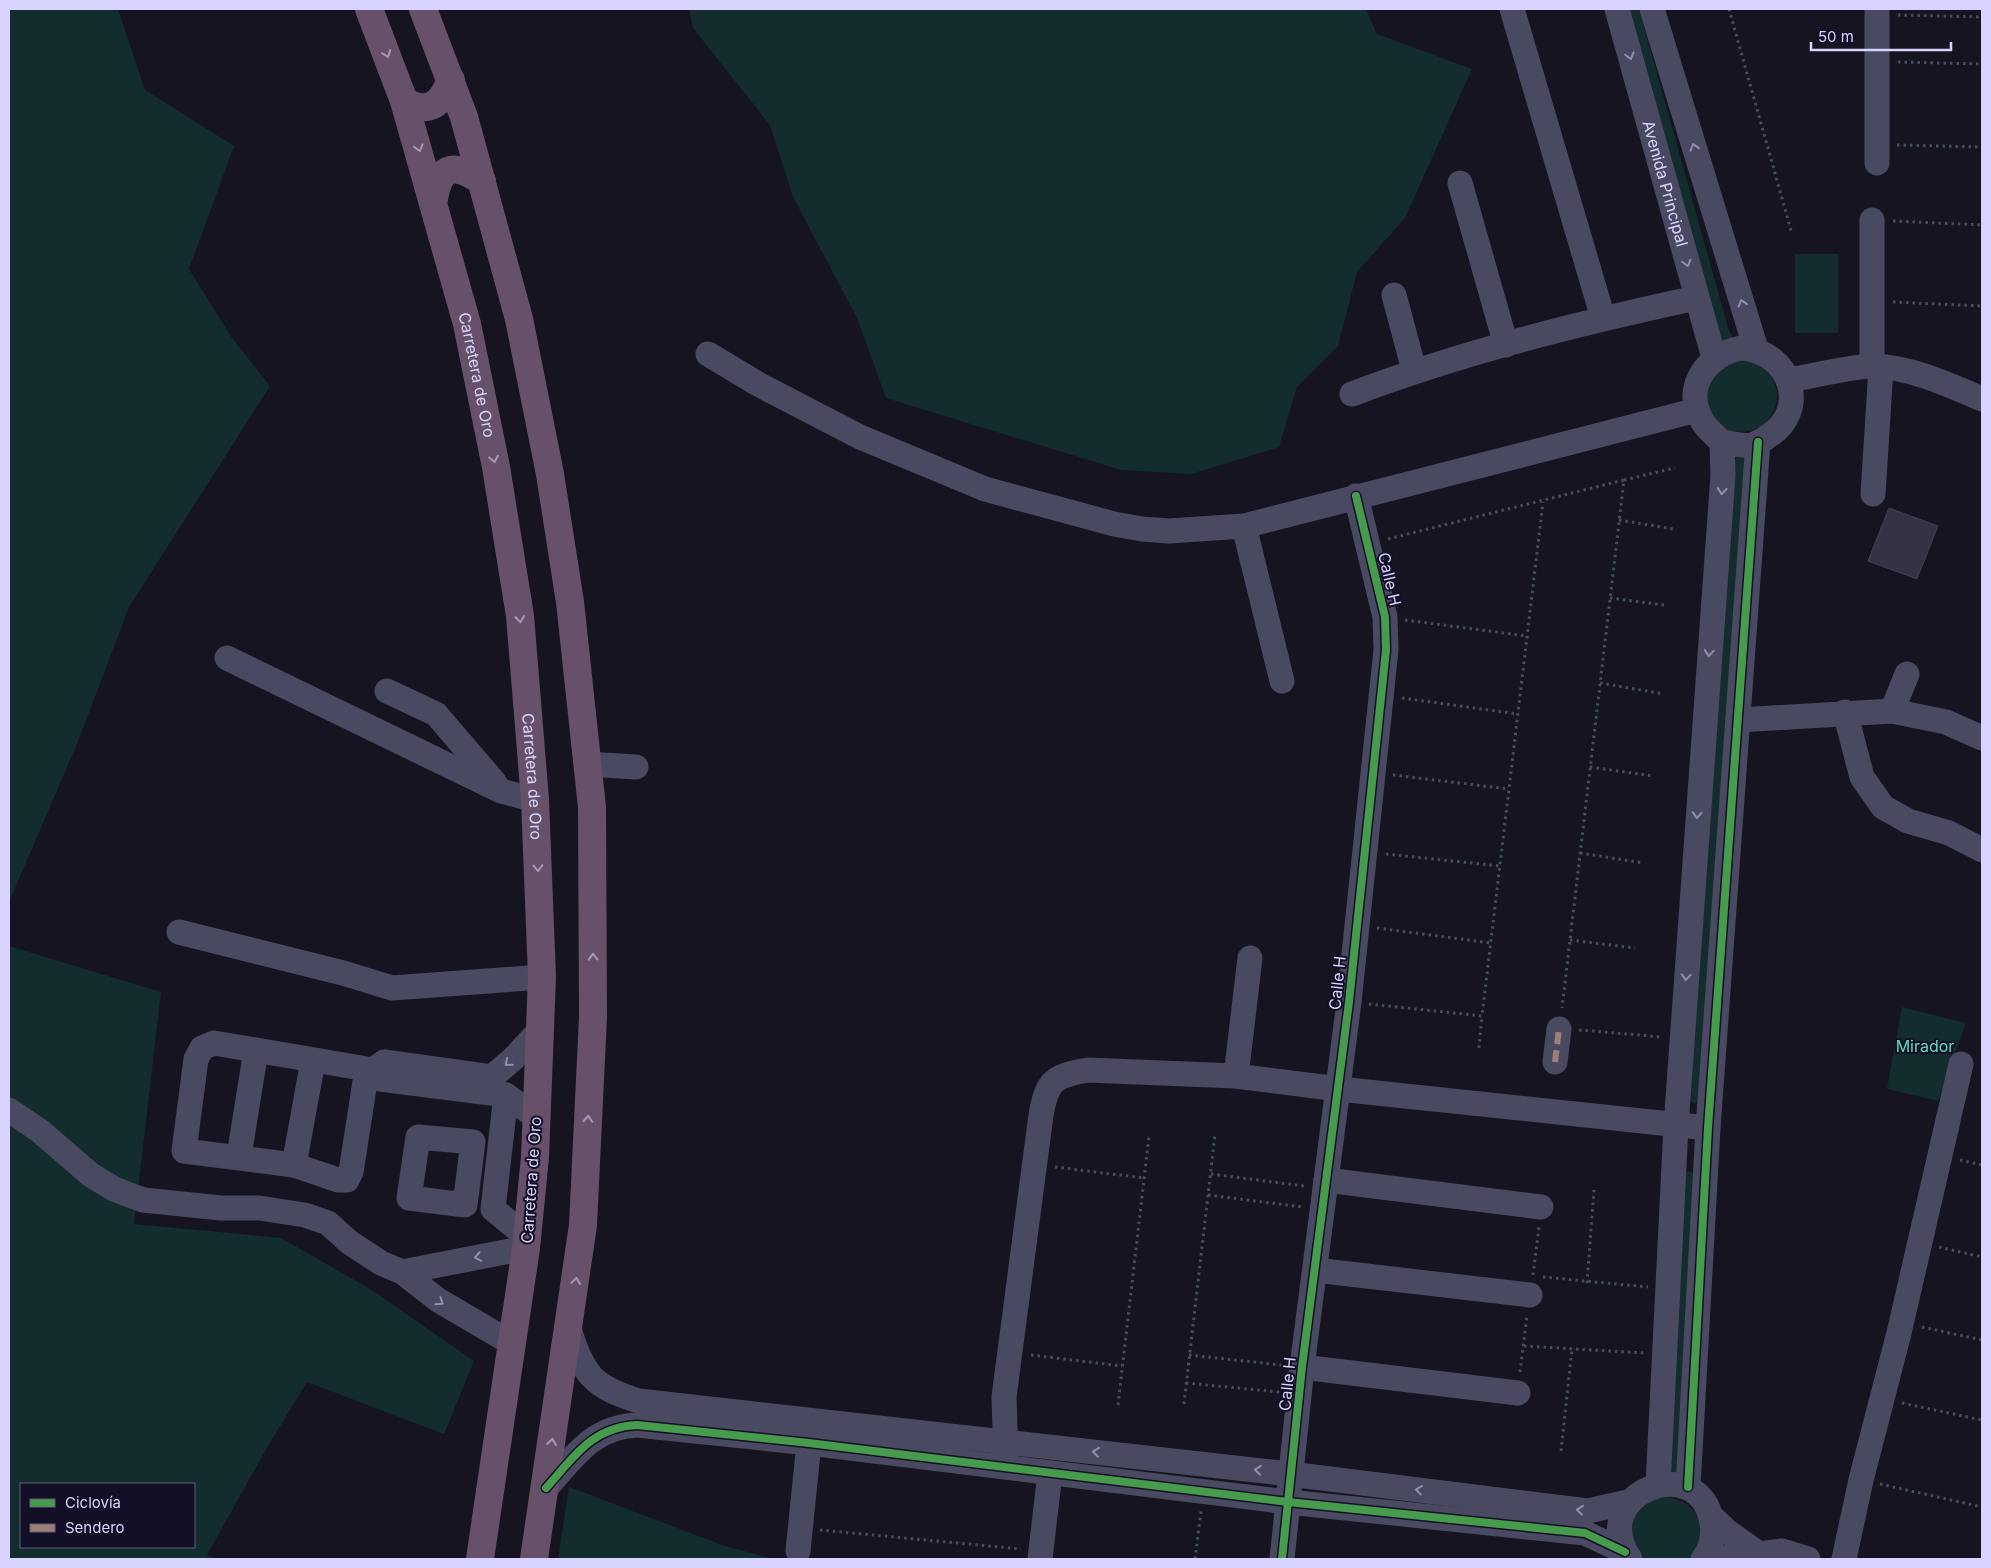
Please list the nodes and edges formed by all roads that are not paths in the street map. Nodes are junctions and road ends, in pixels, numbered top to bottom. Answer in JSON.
{"nodes":[{"id":1,"x":369,"y":9,"type":"edge"},
{"id":2,"x":423,"y":9,"type":"edge"},
{"id":3,"x":1512,"y":9,"type":"edge"},
{"id":4,"x":1617,"y":9,"type":"edge"},
{"id":5,"x":1652,"y":9,"type":"edge"},
{"id":6,"x":1877,"y":12,"type":"edge"},
{"id":7,"x":451,"y":80,"type":"junction"},
{"id":8,"x":404,"y":101,"type":"junction"},
{"id":9,"x":1877,"y":154,"type":"road end"},
{"id":10,"x":482,"y":181,"type":"junction"},
{"id":11,"x":1460,"y":183,"type":"dead end"},
{"id":12,"x":434,"y":199,"type":"junction"},
{"id":13,"x":1872,"y":220,"type":"road end"},
{"id":14,"x":1394,"y":295,"type":"dead end"},
{"id":15,"x":1696,"y":298,"type":"junction"},
{"id":16,"x":1603,"y":318,"type":"junction"},
{"id":17,"x":1506,"y":345,"type":"junction"},
{"id":18,"x":1756,"y":349,"type":"junction"},
{"id":19,"x":708,"y":354,"type":"dead end"},
{"id":20,"x":1714,"y":358,"type":"junction"},
{"id":21,"x":1877,"y":367,"type":"junction"},
{"id":22,"x":1414,"y":370,"type":"junction"},
{"id":23,"x":1789,"y":380,"type":"junction"},
{"id":24,"x":1352,"y":394,"type":"dead end"},
{"id":25,"x":1982,"y":399,"type":"edge"},
{"id":26,"x":1697,"y":410,"type":"junction"},
{"id":27,"x":1722,"y":442,"type":"junction"},
{"id":28,"x":1758,"y":442,"type":"junction"},
{"id":29,"x":1873,"y":494,"type":"dead end"},
{"id":30,"x":1356,"y":496,"type":"junction"},
{"id":31,"x":1244,"y":526,"type":"junction"},
{"id":32,"x":227,"y":658,"type":"dead end"},
{"id":33,"x":1907,"y":674,"type":"dead end"},
{"id":34,"x":1282,"y":681,"type":"dead end"},
{"id":35,"x":387,"y":691,"type":"dead end"},
{"id":36,"x":1892,"y":711,"type":"junction"},
{"id":37,"x":1845,"y":712,"type":"junction"},
{"id":38,"x":1738,"y":720,"type":"junction"},
{"id":39,"x":1982,"y":738,"type":"edge"},
{"id":40,"x":586,"y":764,"type":"junction"},
{"id":41,"x":636,"y":767,"type":"dead end"},
{"id":42,"x":501,"y":791,"type":"junction"},
{"id":43,"x":535,"y":800,"type":"junction"},
{"id":44,"x":1982,"y":850,"type":"edge"},
{"id":45,"x":179,"y":932,"type":"dead end"},
{"id":46,"x":1250,"y":958,"type":"dead end"},
{"id":47,"x":542,"y":977,"type":"junction"},
{"id":48,"x":1559,"y":1029,"type":"road end"},
{"id":49,"x":540,"y":1030,"type":"junction"},
{"id":50,"x":256,"y":1050,"type":"junction"},
{"id":51,"x":313,"y":1061,"type":"junction"},
{"id":52,"x":1555,"y":1062,"type":"dead end"},
{"id":53,"x":1961,"y":1064,"type":"dead end"},
{"id":54,"x":376,"y":1070,"type":"junction"},
{"id":55,"x":1236,"y":1076,"type":"junction"},
{"id":56,"x":1339,"y":1089,"type":"junction"},
{"id":57,"x":506,"y":1095,"type":"junction"},
{"id":58,"x":9,"y":1110,"type":"edge"},
{"id":59,"x":536,"y":1117,"type":"junction"},
{"id":60,"x":1676,"y":1126,"type":"junction"},
{"id":61,"x":1708,"y":1128,"type":"junction"},
{"id":62,"x":473,"y":1142,"type":"junction"},
{"id":63,"x":500,"y":1148,"type":"junction"},
{"id":64,"x":239,"y":1156,"type":"junction"},
{"id":65,"x":535,"y":1156,"type":"junction"},
{"id":66,"x":294,"y":1165,"type":"junction"},
{"id":67,"x":1324,"y":1193,"type":"junction"},
{"id":68,"x":465,"y":1205,"type":"junction"},
{"id":69,"x":1542,"y":1208,"type":"dead end"},
{"id":70,"x":493,"y":1209,"type":"junction"},
{"id":71,"x":527,"y":1243,"type":"junction"},
{"id":72,"x":1315,"y":1270,"type":"junction"},
{"id":73,"x":402,"y":1272,"type":"junction"},
{"id":74,"x":1531,"y":1285,"type":"road end"},
{"id":75,"x":569,"y":1329,"type":"junction"},
{"id":76,"x":512,"y":1344,"type":"junction"},
{"id":77,"x":1302,"y":1367,"type":"junction"},
{"id":78,"x":1518,"y":1393,"type":"dead end"},
{"id":79,"x":809,"y":1443,"type":"junction"},
{"id":80,"x":1007,"y":1443,"type":"junction"},
{"id":81,"x":1005,"y":1468,"type":"junction"},
{"id":82,"x":1050,"y":1474,"type":"junction"},
{"id":83,"x":1290,"y":1474,"type":"junction"},
{"id":84,"x":1658,"y":1485,"type":"junction"},
{"id":85,"x":1688,"y":1487,"type":"junction"},
{"id":86,"x":546,"y":1488,"type":"junction"},
{"id":87,"x":1288,"y":1502,"type":"junction"},
{"id":88,"x":1628,"y":1502,"type":"junction"},
{"id":89,"x":1711,"y":1516,"type":"junction"},
{"id":90,"x":799,"y":1540,"type":"road end"},
{"id":91,"x":1041,"y":1555,"type":"edge"},
{"id":92,"x":1774,"y":1555,"type":"edge"},
{"id":93,"x":1628,"y":1556,"type":"edge"},
{"id":94,"x":480,"y":1559,"type":"edge"},
{"id":95,"x":534,"y":1559,"type":"edge"},
{"id":96,"x":1282,"y":1559,"type":"edge"},
{"id":97,"x":1703,"y":1559,"type":"edge"},
{"id":98,"x":1715,"y":1559,"type":"edge"},
{"id":99,"x":1808,"y":1559,"type":"edge"},
{"id":100,"x":1844,"y":1559,"type":"edge"}],
"edges":[{"from":1,"to":8,"type":"highway","name":"Carretera de Oro","one_way":true},
{"from":2,"to":7,"type":"highway"},
{"from":3,"to":16,"type":"street"},
{"from":4,"to":15,"type":"street","name":"Avenida Principal","one_way":true},
{"from":18,"to":5,"type":"street","one_way":true},
{"from":6,"to":9,"type":"street"},
{"from":7,"to":8,"type":"highway"},
{"from":7,"to":10,"type":"highway"},
{"from":8,"to":12,"type":"highway","name":"Carretera de Oro","one_way":true},
{"from":10,"to":12,"type":"highway"},
{"from":10,"to":40,"type":"highway"},
{"from":11,"to":17,"type":"street"},
{"from":12,"to":43,"type":"highway","name":"Carretera de Oro","one_way":true},
{"from":13,"to":21,"type":"street"},
{"from":14,"to":22,"type":"street"},
{"from":15,"to":16,"type":"street"},
{"from":15,"to":20,"type":"street","name":"Avenida Principal"},
{"from":16,"to":17,"type":"street"},
{"from":17,"to":22,"type":"street"},
{"from":18,"to":20,"type":"street"},
{"from":18,"to":23,"type":"street"},
{"from":19,"to":31,"type":"street"},
{"from":20,"to":26,"type":"street"},
{"from":21,"to":23,"type":"street"},
{"from":21,"to":25,"type":"street"},
{"from":21,"to":29,"type":"street"},
{"from":22,"to":24,"type":"street"},
{"from":23,"to":28,"type":"street"},
{"from":26,"to":27,"type":"street"},
{"from":26,"to":30,"type":"street"},
{"from":27,"to":28,"type":"street"},
{"from":27,"to":60,"type":"street","one_way":true},
{"from":28,"to":38,"type":"street"},
{"from":30,"to":31,"type":"street"},
{"from":30,"to":56,"type":"street","name":"Calle H"},
{"from":31,"to":34,"type":"street"},
{"from":32,"to":42,"type":"street"},
{"from":33,"to":36,"type":"street"},
{"from":35,"to":42,"type":"street"},
{"from":36,"to":37,"type":"street"},
{"from":36,"to":39,"type":"street"},
{"from":37,"to":38,"type":"street"},
{"from":37,"to":44,"type":"street"},
{"from":38,"to":61,"type":"street"},
{"from":40,"to":41,"type":"street"},
{"from":75,"to":40,"type":"highway","one_way":true},
{"from":42,"to":43,"type":"street"},
{"from":43,"to":47,"type":"highway","name":"Carretera de Oro","one_way":true},
{"from":45,"to":47,"type":"street"},
{"from":46,"to":55,"type":"street"},
{"from":47,"to":49,"type":"highway","name":"Carretera de Oro"},
{"from":48,"to":52,"type":"street"},
{"from":49,"to":54,"type":"street","one_way":true},
{"from":49,"to":59,"type":"highway","name":"Carretera de Oro"},
{"from":50,"to":51,"type":"street"},
{"from":50,"to":64,"type":"street"},
{"from":50,"to":64,"type":"street"},
{"from":51,"to":54,"type":"street"},
{"from":51,"to":66,"type":"street"},
{"from":53,"to":100,"type":"street"},
{"from":54,"to":57,"type":"street"},
{"from":54,"to":66,"type":"street"},
{"from":55,"to":56,"type":"street"},
{"from":55,"to":80,"type":"street"},
{"from":56,"to":60,"type":"street"},
{"from":56,"to":67,"type":"street","name":"Calle H"},
{"from":57,"to":59,"type":"street"},
{"from":57,"to":63,"type":"street"},
{"from":58,"to":73,"type":"street"},
{"from":59,"to":65,"type":"highway","name":"Carretera de Oro"},
{"from":60,"to":61,"type":"street"},
{"from":60,"to":84,"type":"street"},
{"from":61,"to":85,"type":"street"},
{"from":62,"to":63,"type":"street"},
{"from":62,"to":68,"type":"street"},
{"from":62,"to":68,"type":"street"},
{"from":63,"to":65,"type":"street"},
{"from":63,"to":70,"type":"street"},
{"from":64,"to":66,"type":"street"},
{"from":65,"to":71,"type":"highway","name":"Carretera de Oro"},
{"from":67,"to":69,"type":"street"},
{"from":67,"to":72,"type":"street","name":"Calle H"},
{"from":68,"to":70,"type":"street"},
{"from":70,"to":71,"type":"street"},
{"from":71,"to":73,"type":"street","one_way":true},
{"from":71,"to":76,"type":"highway","name":"Carretera de Oro"},
{"from":72,"to":74,"type":"street"},
{"from":72,"to":77,"type":"street","name":"Calle H"},
{"from":73,"to":76,"type":"street","one_way":true},
{"from":75,"to":80,"type":"street"},
{"from":86,"to":75,"type":"highway","one_way":true},
{"from":76,"to":94,"type":"highway","name":"Carretera de Oro"},
{"from":77,"to":78,"type":"street"},
{"from":77,"to":83,"type":"street","name":"Calle H"},
{"from":79,"to":81,"type":"street"},
{"from":79,"to":86,"type":"street"},
{"from":79,"to":90,"type":"street"},
{"from":80,"to":81,"type":"street"},
{"from":83,"to":80,"type":"street","one_way":true},
{"from":81,"to":82,"type":"street"},
{"from":82,"to":87,"type":"street"},
{"from":82,"to":91,"type":"street"},
{"from":83,"to":87,"type":"street","name":"Calle H"},
{"from":88,"to":83,"type":"street","one_way":true},
{"from":84,"to":85,"type":"street"},
{"from":84,"to":88,"type":"street"},
{"from":85,"to":89,"type":"street"},
{"from":86,"to":95,"type":"highway"},
{"from":87,"to":93,"type":"street"},
{"from":87,"to":96,"type":"street","name":"Calle H"},
{"from":88,"to":93,"type":"street"},
{"from":89,"to":92,"type":"street"},
{"from":89,"to":97,"type":"street"},
{"from":92,"to":98,"type":"street"},
{"from":92,"to":99,"type":"street"}]}
